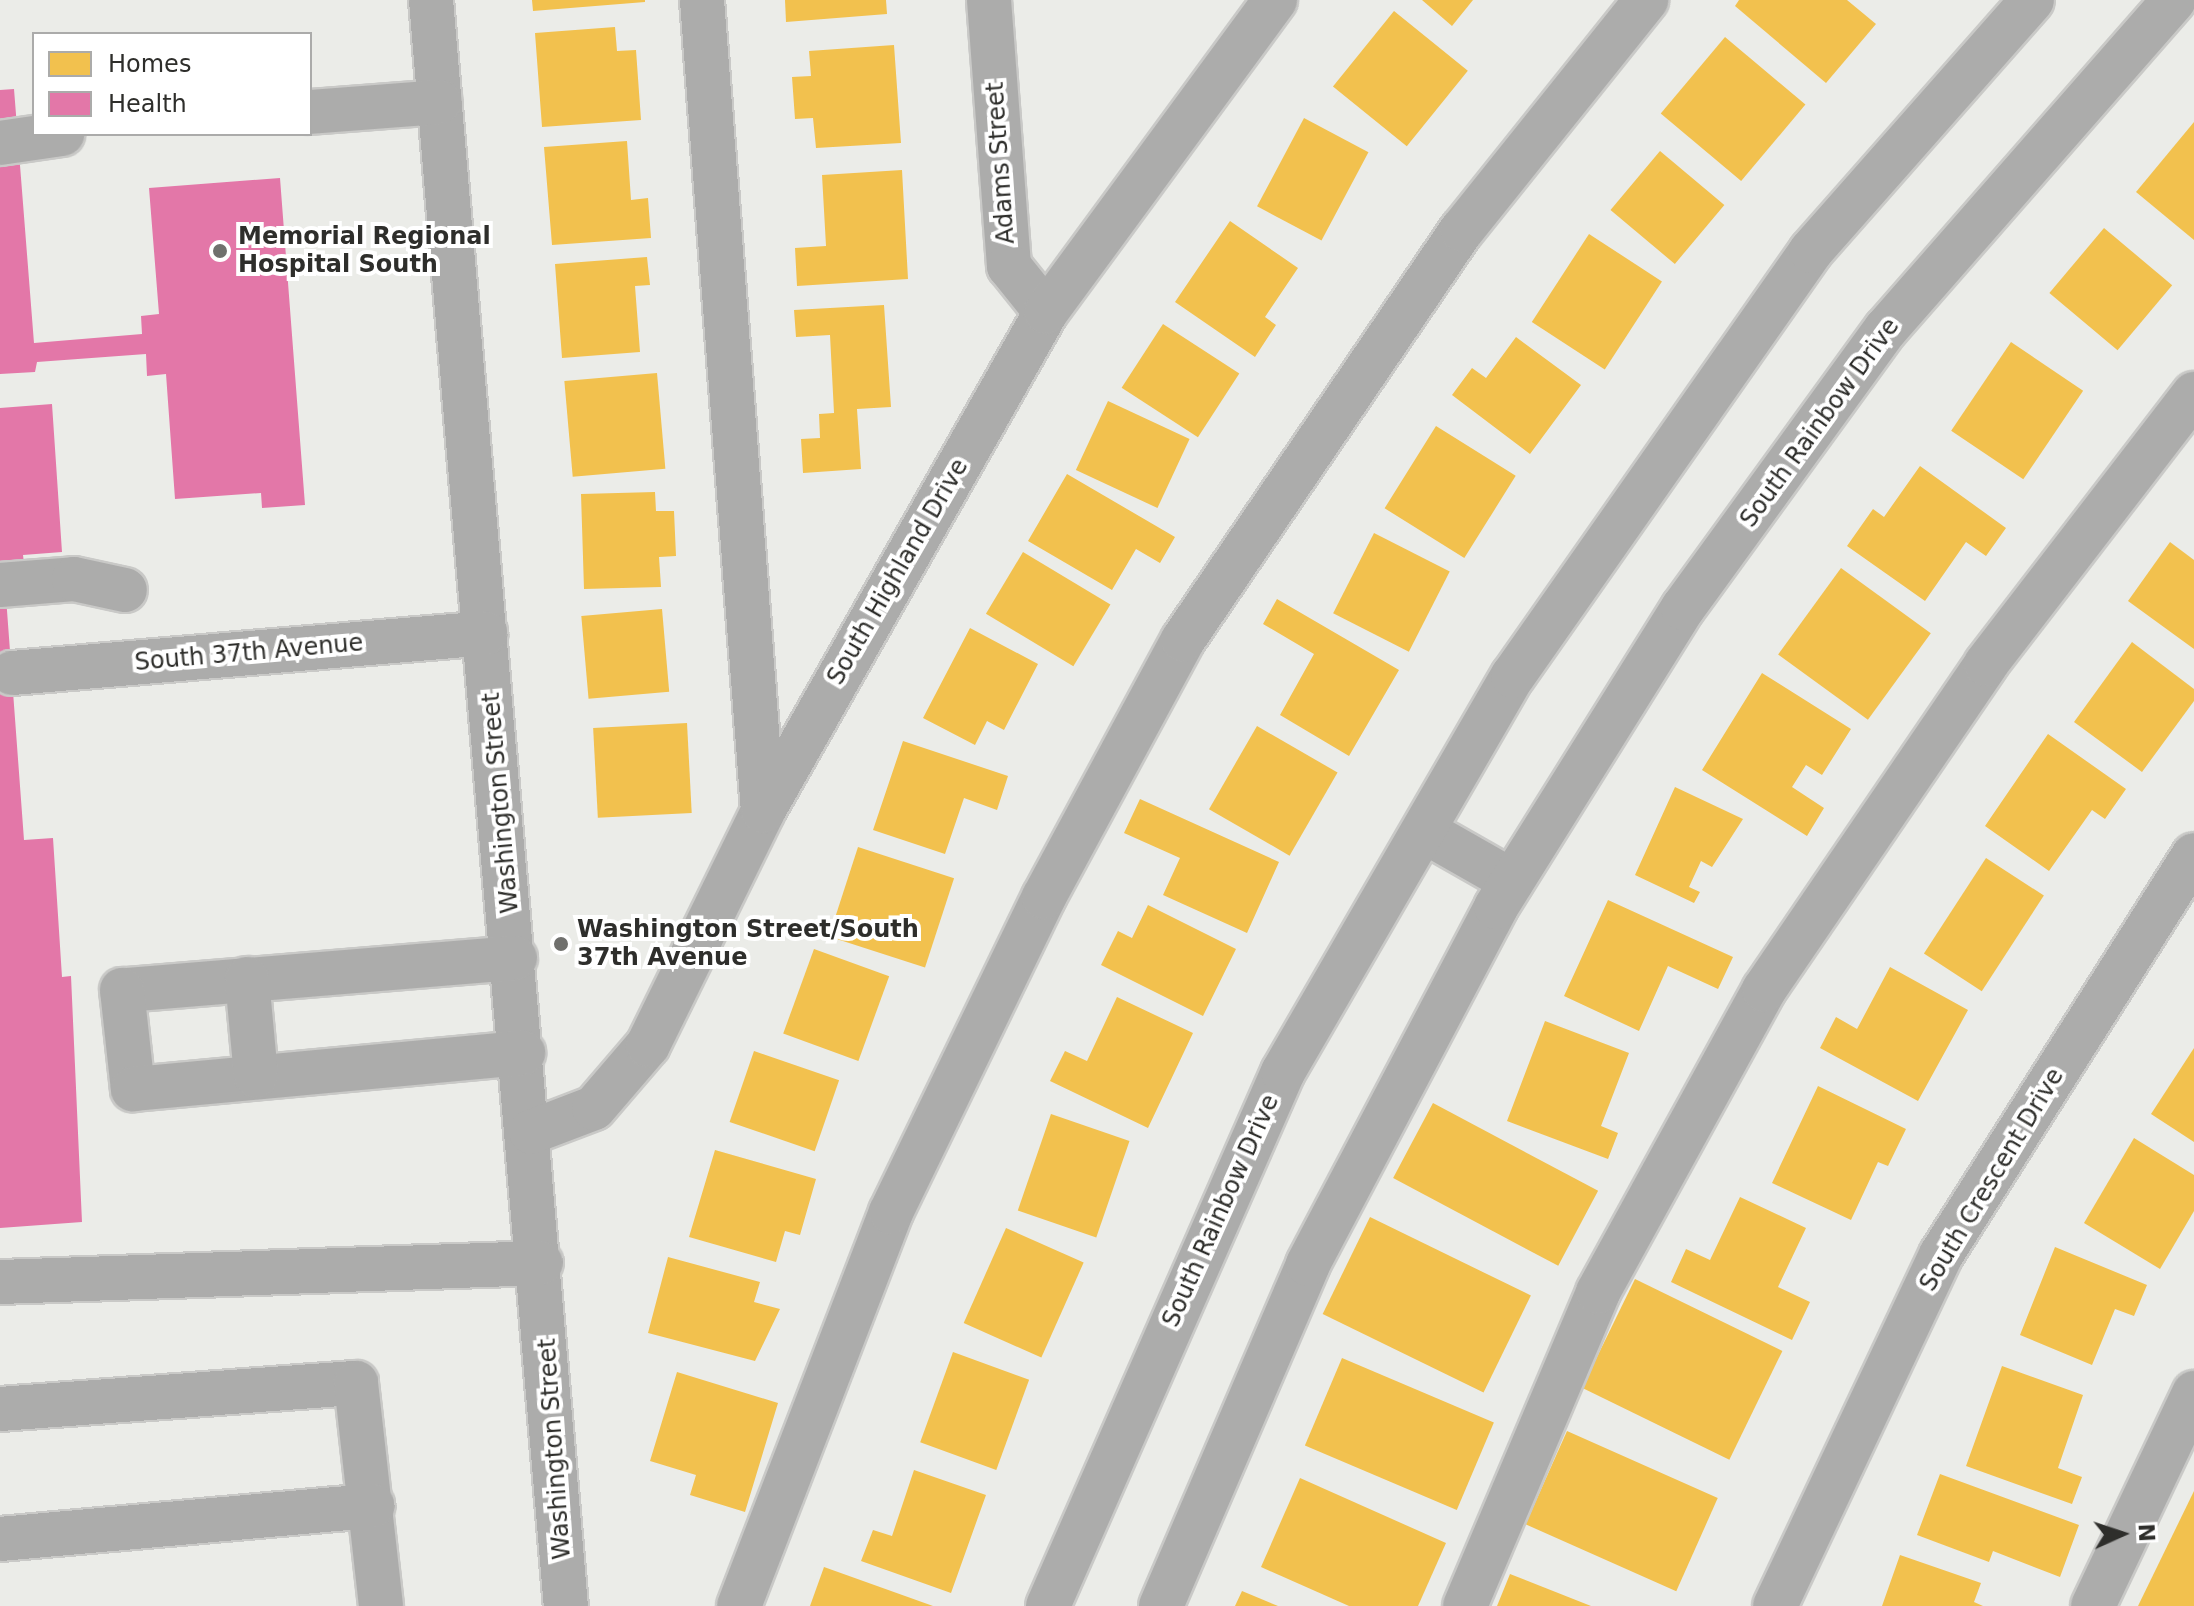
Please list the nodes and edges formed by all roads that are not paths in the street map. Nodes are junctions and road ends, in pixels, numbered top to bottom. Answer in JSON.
{"nodes":[{"id":1,"x":431,"y":0,"type":"edge"},
{"id":2,"x":702,"y":0,"type":"edge"},
{"id":3,"x":989,"y":0,"type":"edge"},
{"id":4,"x":1275,"y":0,"type":"edge"},
{"id":5,"x":1646,"y":0,"type":"edge"},
{"id":6,"x":2032,"y":0,"type":"edge"},
{"id":7,"x":2170,"y":11,"type":"edge"},
{"id":8,"x":440,"y":102,"type":"junction"},
{"id":9,"x":312,"y":112,"type":"edge"},
{"id":10,"x":48,"y":136,"type":"edge"},
{"id":11,"x":0,"y":143,"type":"edge"},
{"id":12,"x":1046,"y":312,"type":"junction"},
{"id":13,"x":2194,"y":394,"type":"edge"},
{"id":14,"x":0,"y":585,"type":"edge"},
{"id":15,"x":125,"y":590,"type":"dead end"},
{"id":16,"x":485,"y":633,"type":"junction"},
{"id":17,"x":12,"y":673,"type":"dead end"},
{"id":18,"x":763,"y":811,"type":"junction"},
{"id":19,"x":1424,"y":831,"type":"junction"},
{"id":20,"x":2194,"y":855,"type":"edge"},
{"id":21,"x":1512,"y":881,"type":"junction"},
{"id":22,"x":515,"y":958,"type":"junction"},
{"id":23,"x":247,"y":979,"type":"junction"},
{"id":24,"x":523,"y":1053,"type":"junction"},
{"id":25,"x":256,"y":1076,"type":"junction"},
{"id":26,"x":531,"y":1132,"type":"junction"},
{"id":27,"x":541,"y":1263,"type":"junction"},
{"id":28,"x":0,"y":1282,"type":"edge"},
{"id":29,"x":2194,"y":1393,"type":"edge"},
{"id":30,"x":0,"y":1409,"type":"edge"},
{"id":31,"x":373,"y":1506,"type":"junction"},
{"id":32,"x":0,"y":1539,"type":"edge"},
{"id":33,"x":381,"y":1606,"type":"edge"},
{"id":34,"x":566,"y":1606,"type":"edge"},
{"id":35,"x":739,"y":1606,"type":"edge"},
{"id":36,"x":1048,"y":1606,"type":"edge"},
{"id":37,"x":1161,"y":1606,"type":"edge"},
{"id":38,"x":1465,"y":1606,"type":"edge"},
{"id":39,"x":1775,"y":1606,"type":"edge"},
{"id":40,"x":2093,"y":1606,"type":"edge"}],
"edges":[{"from":1,"to":8,"type":"street","name":"Washington Street"},
{"from":2,"to":18,"type":"street"},
{"from":3,"to":12,"type":"street","name":"Adams Street"},
{"from":4,"to":12,"type":"street","name":"South Highland Drive"},
{"from":5,"to":35,"type":"street"},
{"from":6,"to":19,"type":"street","name":"South Rainbow Drive"},
{"from":7,"to":21,"type":"street","name":"South Rainbow Drive"},
{"from":8,"to":9,"type":"street"},
{"from":8,"to":16,"type":"street","name":"Washington Street"},
{"from":10,"to":11,"type":"street"},
{"from":12,"to":18,"type":"street","name":"South Highland Drive"},
{"from":13,"to":38,"type":"street"},
{"from":14,"to":15,"type":"street"},
{"from":16,"to":17,"type":"street","name":"South 37th Avenue"},
{"from":16,"to":22,"type":"street","name":"Washington Street"},
{"from":18,"to":26,"type":"street","name":"South Highland Drive"},
{"from":19,"to":21,"type":"street"},
{"from":19,"to":36,"type":"street","name":"South Rainbow Drive"},
{"from":20,"to":39,"type":"street","name":"South Crescent Drive"},
{"from":21,"to":37,"type":"street","name":"South Rainbow Drive"},
{"from":22,"to":23,"type":"street"},
{"from":22,"to":24,"type":"street","name":"Washington Street"},
{"from":23,"to":25,"type":"street"},
{"from":23,"to":25,"type":"street"},
{"from":24,"to":25,"type":"street"},
{"from":24,"to":26,"type":"street","name":"Washington Street"},
{"from":26,"to":27,"type":"street","name":"Washington Street"},
{"from":27,"to":28,"type":"street"},
{"from":27,"to":34,"type":"street","name":"Washington Street"},
{"from":29,"to":40,"type":"street"},
{"from":30,"to":31,"type":"street"},
{"from":31,"to":32,"type":"street"},
{"from":31,"to":33,"type":"street"}]}
